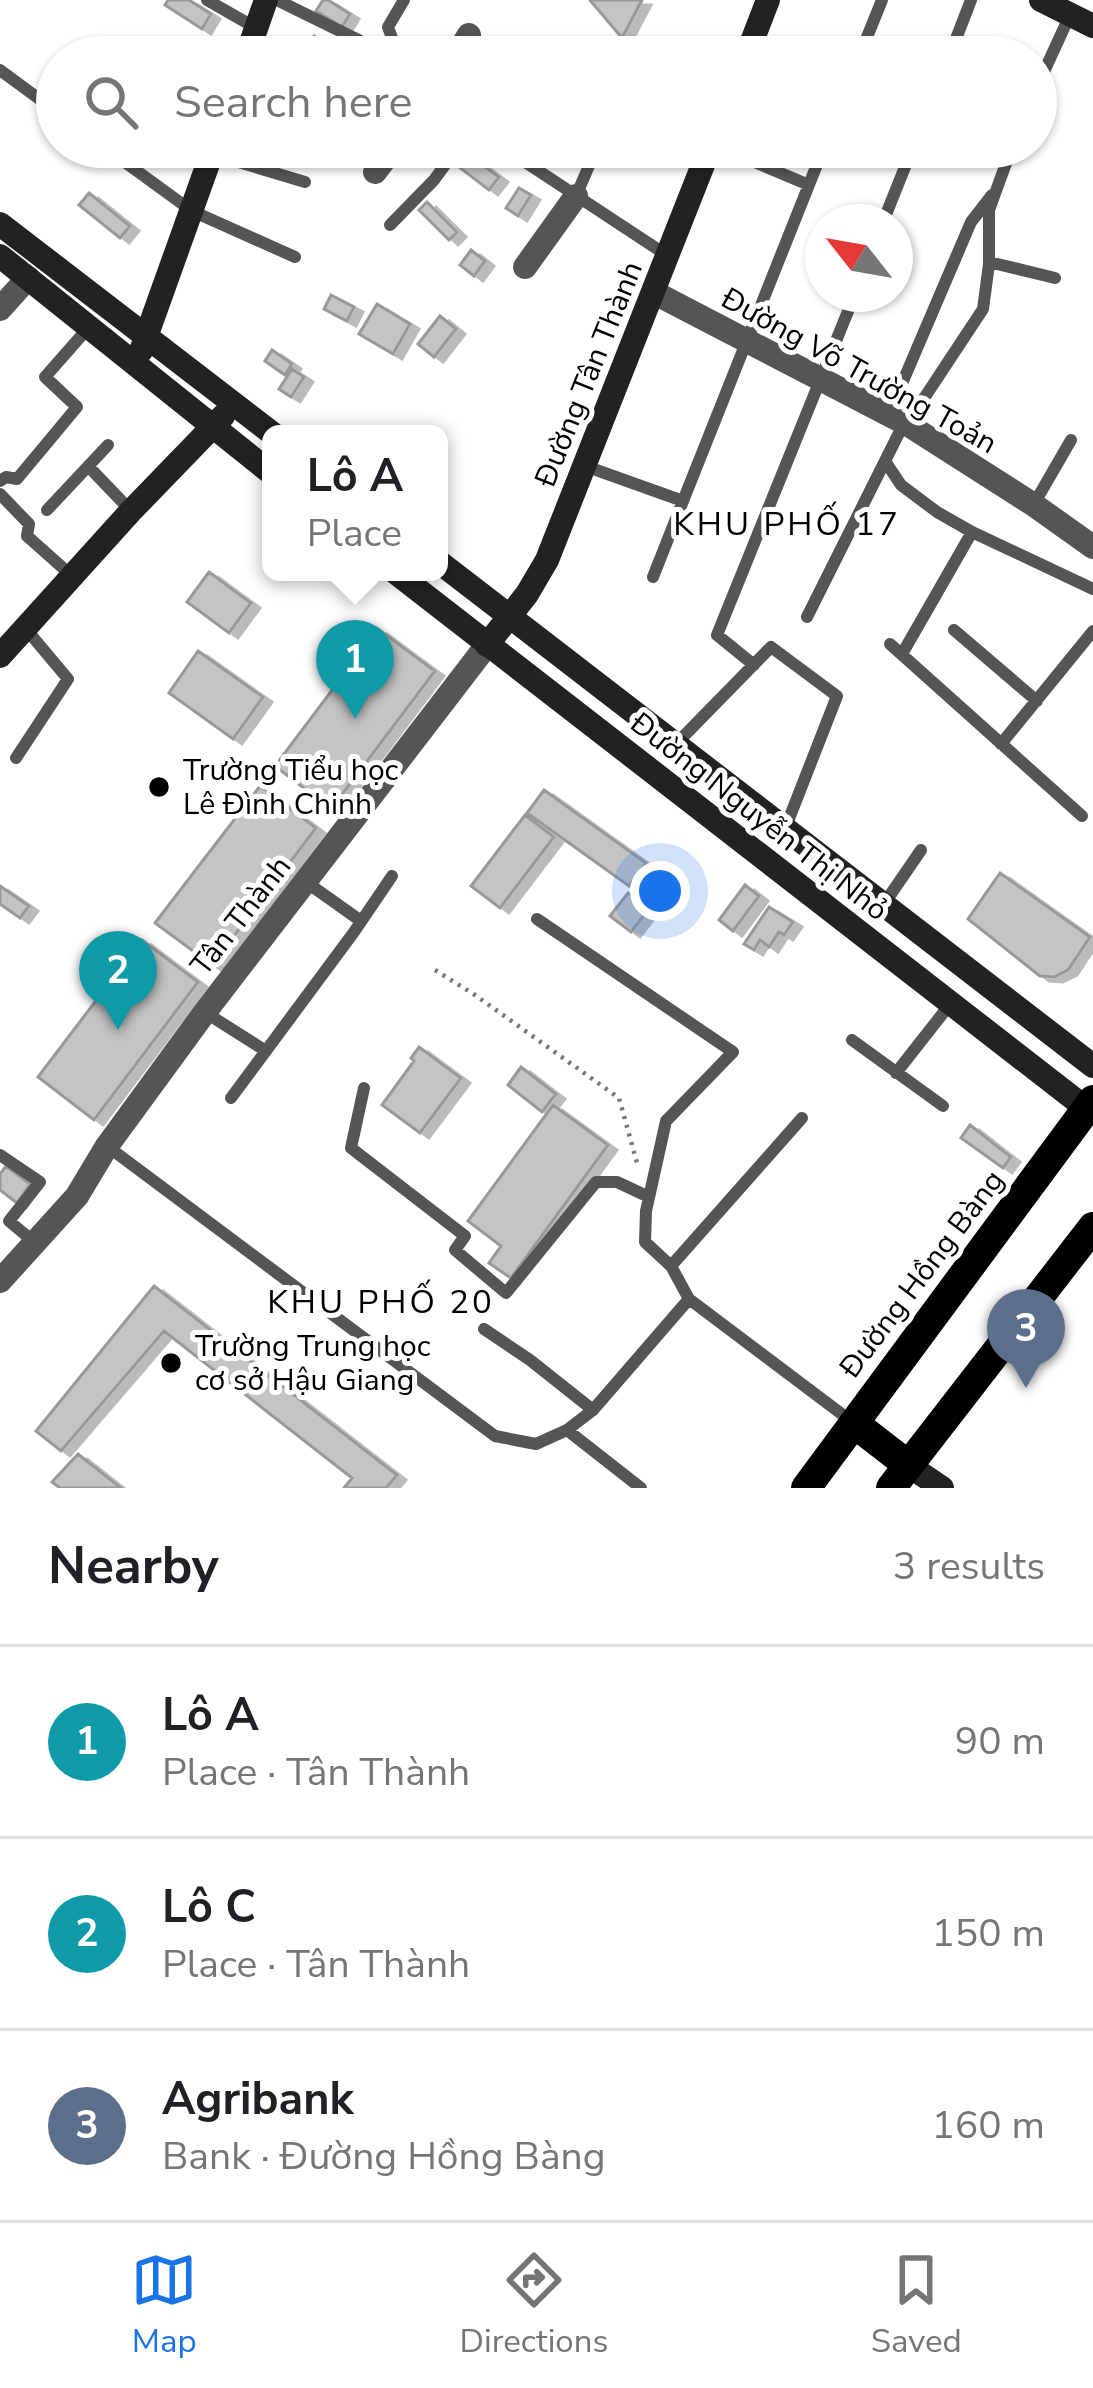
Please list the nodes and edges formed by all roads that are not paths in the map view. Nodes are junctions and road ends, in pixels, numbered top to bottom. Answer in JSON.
{"nodes":[{"id":1,"x":207,"y":0,"type":"edge"},
{"id":2,"x":266,"y":0,"type":"edge"},
{"id":3,"x":277,"y":0,"type":"edge"},
{"id":4,"x":404,"y":0,"type":"edge"},
{"id":5,"x":768,"y":0,"type":"edge"},
{"id":6,"x":882,"y":0,"type":"edge"},
{"id":7,"x":971,"y":0,"type":"edge"},
{"id":8,"x":1041,"y":0,"type":"edge"},
{"id":9,"x":1086,"y":20,"type":"edge"},
{"id":10,"x":256,"y":28,"type":"junction"},
{"id":11,"x":253,"y":36,"type":"edge"},
{"id":12,"x":352,"y":36,"type":"edge"},
{"id":13,"x":390,"y":36,"type":"edge"},
{"id":14,"x":754,"y":36,"type":"edge"},
{"id":15,"x":867,"y":36,"type":"edge"},
{"id":16,"x":957,"y":36,"type":"edge"},
{"id":17,"x":1057,"y":60,"type":"edge"},
{"id":18,"x":0,"y":70,"type":"edge"},
{"id":19,"x":36,"y":97,"type":"edge"},
{"id":20,"x":132,"y":168,"type":"edge"},
{"id":21,"x":207,"y":168,"type":"edge"},
{"id":22,"x":265,"y":168,"type":"edge"},
{"id":23,"x":378,"y":168,"type":"edge"},
{"id":24,"x":442,"y":168,"type":"edge"},
{"id":25,"x":534,"y":168,"type":"edge"},
{"id":26,"x":588,"y":168,"type":"edge"},
{"id":27,"x":706,"y":168,"type":"edge"},
{"id":28,"x":767,"y":168,"type":"edge"},
{"id":29,"x":816,"y":168,"type":"edge"},
{"id":30,"x":905,"y":168,"type":"edge"},
{"id":31,"x":1004,"y":168,"type":"edge"},
{"id":32,"x":375,"y":172,"type":"dead end"},
{"id":33,"x":305,"y":182,"type":"dead end"},
{"id":34,"x":809,"y":185,"type":"junction"},
{"id":35,"x":996,"y":191,"type":"junction"},
{"id":36,"x":576,"y":196,"type":"junction"},
{"id":37,"x":891,"y":204,"type":"edge"},
{"id":38,"x":192,"y":212,"type":"junction"},
{"id":39,"x":0,"y":224,"type":"edge"},
{"id":40,"x":391,"y":225,"type":"dead end"},
{"id":41,"x":0,"y":256,"type":"edge"},
{"id":42,"x":668,"y":256,"type":"junction"},
{"id":43,"x":296,"y":257,"type":"dead end"},
{"id":44,"x":989,"y":262,"type":"junction"},
{"id":45,"x":525,"y":267,"type":"dead end"},
{"id":46,"x":28,"y":278,"type":"junction"},
{"id":47,"x":1054,"y":278,"type":"dead end"},
{"id":48,"x":653,"y":292,"type":"junction"},
{"id":49,"x":0,"y":309,"type":"edge"},
{"id":50,"x":848,"y":312,"type":"edge"},
{"id":51,"x":89,"y":326,"type":"junction"},
{"id":52,"x":146,"y":337,"type":"junction"},
{"id":53,"x":748,"y":342,"type":"junction"},
{"id":54,"x":135,"y":364,"type":"junction"},
{"id":55,"x":821,"y":380,"type":"junction"},
{"id":56,"x":234,"y":404,"type":"junction"},
{"id":57,"x":900,"y":421,"type":"junction"},
{"id":58,"x":262,"y":426,"type":"edge"},
{"id":59,"x":212,"y":427,"type":"junction"},
{"id":60,"x":1072,"y":440,"type":"dead end"},
{"id":61,"x":108,"y":445,"type":"dead end"},
{"id":62,"x":885,"y":461,"type":"junction"},
{"id":63,"x":88,"y":466,"type":"junction"},
{"id":64,"x":262,"y":466,"type":"edge"},
{"id":65,"x":585,"y":466,"type":"junction"},
{"id":66,"x":0,"y":481,"type":"edge"},
{"id":67,"x":0,"y":494,"type":"edge"},
{"id":68,"x":683,"y":501,"type":"junction"},
{"id":69,"x":1034,"y":505,"type":"junction"},
{"id":70,"x":47,"y":510,"type":"dead end"},
{"id":71,"x":131,"y":511,"type":"junction"},
{"id":72,"x":972,"y":532,"type":"junction"},
{"id":73,"x":1093,"y":547,"type":"edge"},
{"id":74,"x":448,"y":569,"type":"edge"},
{"id":75,"x":72,"y":576,"type":"junction"},
{"id":76,"x":652,"y":577,"type":"dead end"},
{"id":77,"x":406,"y":581,"type":"edge"},
{"id":78,"x":1093,"y":590,"type":"edge"},
{"id":79,"x":510,"y":616,"type":"junction"},
{"id":80,"x":807,"y":616,"type":"dead end"},
{"id":81,"x":25,"y":628,"type":"junction"},
{"id":82,"x":954,"y":630,"type":"dead end"},
{"id":83,"x":1093,"y":632,"type":"edge"},
{"id":84,"x":890,"y":644,"type":"dead end"},
{"id":85,"x":487,"y":645,"type":"junction"},
{"id":86,"x":902,"y":654,"type":"junction"},
{"id":87,"x":0,"y":656,"type":"edge"},
{"id":88,"x":754,"y":665,"type":"junction"},
{"id":89,"x":1037,"y":701,"type":"junction"},
{"id":90,"x":675,"y":744,"type":"junction"},
{"id":91,"x":1000,"y":744,"type":"junction"},
{"id":92,"x":16,"y":758,"type":"dead end"},
{"id":93,"x":1082,"y":815,"type":"dead end"},
{"id":94,"x":785,"y":829,"type":"junction"},
{"id":95,"x":921,"y":850,"type":"dead end"},
{"id":96,"x":392,"y":876,"type":"dead end"},
{"id":97,"x":306,"y":882,"type":"junction"},
{"id":98,"x":883,"y":905,"type":"junction"},
{"id":99,"x":537,"y":919,"type":"dead end"},
{"id":100,"x":362,"y":921,"type":"junction"},
{"id":101,"x":951,"y":1004,"type":"junction"},
{"id":102,"x":205,"y":1012,"type":"junction"},
{"id":103,"x":852,"y":1040,"type":"dead end"},
{"id":104,"x":266,"y":1051,"type":"junction"},
{"id":105,"x":1093,"y":1066,"type":"edge"},
{"id":106,"x":896,"y":1073,"type":"junction"},
{"id":107,"x":364,"y":1088,"type":"dead end"},
{"id":108,"x":231,"y":1098,"type":"dead end"},
{"id":109,"x":943,"y":1106,"type":"dead end"},
{"id":110,"x":1091,"y":1107,"type":"edge"},
{"id":111,"x":802,"y":1118,"type":"dead end"},
{"id":112,"x":107,"y":1146,"type":"junction"},
{"id":113,"x":0,"y":1155,"type":"edge"},
{"id":114,"x":649,"y":1197,"type":"junction"},
{"id":115,"x":1093,"y":1227,"type":"edge"},
{"id":116,"x":35,"y":1243,"type":"junction"},
{"id":117,"x":670,"y":1266,"type":"junction"},
{"id":118,"x":0,"y":1281,"type":"edge"},
{"id":119,"x":689,"y":1299,"type":"junction"},
{"id":120,"x":484,"y":1329,"type":"dead end"},
{"id":121,"x":593,"y":1410,"type":"junction"},
{"id":122,"x":855,"y":1424,"type":"junction"},
{"id":123,"x":567,"y":1430,"type":"junction"},
{"id":124,"x":900,"y":1476,"type":"edge"},
{"id":125,"x":641,"y":1488,"type":"edge"},
{"id":126,"x":806,"y":1488,"type":"edge"},
{"id":127,"x":942,"y":1488,"type":"edge"}],
"edges":[{"from":1,"to":10,"type":"lane"},
{"from":2,"to":10,"type":"main road"},
{"from":3,"to":12,"type":"lane"},
{"from":4,"to":13,"type":"lane"},
{"from":5,"to":14,"type":"main road"},
{"from":6,"to":15,"type":"lane"},
{"from":7,"to":16,"type":"lane"},
{"from":8,"to":9,"type":"main road"},
{"from":9,"to":17,"type":"lane"},
{"from":10,"to":11,"type":"main road"},
{"from":18,"to":19,"type":"lane"},
{"from":20,"to":38,"type":"lane"},
{"from":21,"to":38,"type":"main road"},
{"from":22,"to":33,"type":"lane"},
{"from":23,"to":32,"type":"street"},
{"from":24,"to":40,"type":"lane"},
{"from":25,"to":36,"type":"lane"},
{"from":26,"to":36,"type":"lane"},
{"from":27,"to":42,"type":"main road","name":"Đường Tân Thành"},
{"from":28,"to":34,"type":"lane"},
{"from":29,"to":34,"type":"lane"},
{"from":30,"to":37,"type":"lane"},
{"from":31,"to":35,"type":"lane"},
{"from":34,"to":53,"type":"lane"},
{"from":35,"to":44,"type":"lane"},
{"from":35,"to":57,"type":"lane"},
{"from":36,"to":42,"type":"lane"},
{"from":36,"to":45,"type":"street"},
{"from":38,"to":43,"type":"lane"},
{"from":38,"to":52,"type":"main road"},
{"from":39,"to":52,"type":"main road"},
{"from":41,"to":46,"type":"main road"},
{"from":42,"to":48,"type":"main road","name":"Đường Tân Thành"},
{"from":44,"to":47,"type":"lane"},
{"from":44,"to":57,"type":"lane"},
{"from":46,"to":49,"type":"street"},
{"from":46,"to":51,"type":"main road"},
{"from":48,"to":53,"type":"street","name":"Đường Võ Trường Toản"},
{"from":48,"to":65,"type":"main road","name":"Đường Tân Thành"},
{"from":50,"to":55,"type":"lane"},
{"from":51,"to":54,"type":"main road"},
{"from":51,"to":66,"type":"lane"},
{"from":52,"to":54,"type":"main road"},
{"from":52,"to":56,"type":"main road"},
{"from":53,"to":55,"type":"street","name":"Đường Võ Trường Toản"},
{"from":53,"to":68,"type":"lane"},
{"from":54,"to":59,"type":"main road"},
{"from":55,"to":57,"type":"street","name":"Đường Võ Trường Toản"},
{"from":55,"to":88,"type":"lane"},
{"from":56,"to":58,"type":"main road"},
{"from":56,"to":59,"type":"main road"},
{"from":57,"to":62,"type":"lane"},
{"from":57,"to":69,"type":"street","name":"Đường Võ Trường Toản"},
{"from":59,"to":64,"type":"main road"},
{"from":59,"to":71,"type":"main road"},
{"from":60,"to":69,"type":"lane"},
{"from":61,"to":63,"type":"lane"},
{"from":62,"to":72,"type":"lane"},
{"from":62,"to":80,"type":"lane"},
{"from":63,"to":70,"type":"lane"},
{"from":63,"to":71,"type":"lane"},
{"from":65,"to":68,"type":"lane"},
{"from":65,"to":79,"type":"main road","name":"Đường Tân Thành"},
{"from":67,"to":75,"type":"lane"},
{"from":68,"to":76,"type":"lane"},
{"from":69,"to":73,"type":"street","name":"Đường Võ Trường Toản"},
{"from":71,"to":75,"type":"main road"},
{"from":72,"to":78,"type":"lane"},
{"from":72,"to":86,"type":"lane"},
{"from":74,"to":79,"type":"main road","name":"Đường Nguyễn Thị Nhỏ"},
{"from":75,"to":81,"type":"main road"},
{"from":77,"to":85,"type":"main road","name":"Đường Nguyễn Thị Nhỏ"},
{"from":79,"to":85,"type":"main road","name":"Đường Tân Thành"},
{"from":79,"to":90,"type":"main road","name":"Đường Nguyễn Thị Nhỏ"},
{"from":81,"to":87,"type":"main road"},
{"from":81,"to":92,"type":"lane"},
{"from":82,"to":89,"type":"lane"},
{"from":83,"to":89,"type":"lane"},
{"from":84,"to":86,"type":"lane"},
{"from":85,"to":97,"type":"street","name":"Tân Thành"},
{"from":85,"to":101,"type":"main road","name":"Đường Nguyễn Thị Nhỏ"},
{"from":86,"to":91,"type":"lane"},
{"from":88,"to":90,"type":"lane"},
{"from":88,"to":94,"type":"lane"},
{"from":89,"to":91,"type":"lane"},
{"from":90,"to":94,"type":"main road","name":"Đường Nguyễn Thị Nhỏ"},
{"from":91,"to":93,"type":"lane"},
{"from":94,"to":98,"type":"main road","name":"Đường Nguyễn Thị Nhỏ"},
{"from":95,"to":98,"type":"lane"},
{"from":96,"to":100,"type":"lane"},
{"from":97,"to":100,"type":"lane"},
{"from":97,"to":102,"type":"street","name":"Tân Thành"},
{"from":98,"to":105,"type":"main road","name":"Đường Nguyễn Thị Nhỏ"},
{"from":99,"to":114,"type":"lane"},
{"from":100,"to":104,"type":"lane"},
{"from":101,"to":106,"type":"lane"},
{"from":101,"to":110,"type":"main road","name":"Đường Nguyễn Thị Nhỏ"},
{"from":102,"to":104,"type":"lane"},
{"from":102,"to":112,"type":"street","name":"Tân Thành"},
{"from":103,"to":106,"type":"lane"},
{"from":104,"to":108,"type":"lane"},
{"from":106,"to":109,"type":"lane"},
{"from":107,"to":114,"type":"lane"},
{"from":110,"to":122,"type":"main road","name":"Đường Hồng Bàng"},
{"from":111,"to":117,"type":"lane"},
{"from":112,"to":116,"type":"street","name":"Tân Thành"},
{"from":112,"to":123,"type":"lane"},
{"from":113,"to":116,"type":"lane"},
{"from":114,"to":117,"type":"lane"},
{"from":115,"to":124,"type":"main road"},
{"from":116,"to":118,"type":"street","name":"Tân Thành"},
{"from":117,"to":119,"type":"lane"},
{"from":119,"to":121,"type":"lane"},
{"from":119,"to":122,"type":"lane"},
{"from":120,"to":121,"type":"lane"},
{"from":121,"to":123,"type":"lane"},
{"from":122,"to":124,"type":"main road"},
{"from":122,"to":126,"type":"main road","name":"Đường Hồng Bàng"},
{"from":123,"to":125,"type":"lane"},
{"from":124,"to":127,"type":"main road"}]}
